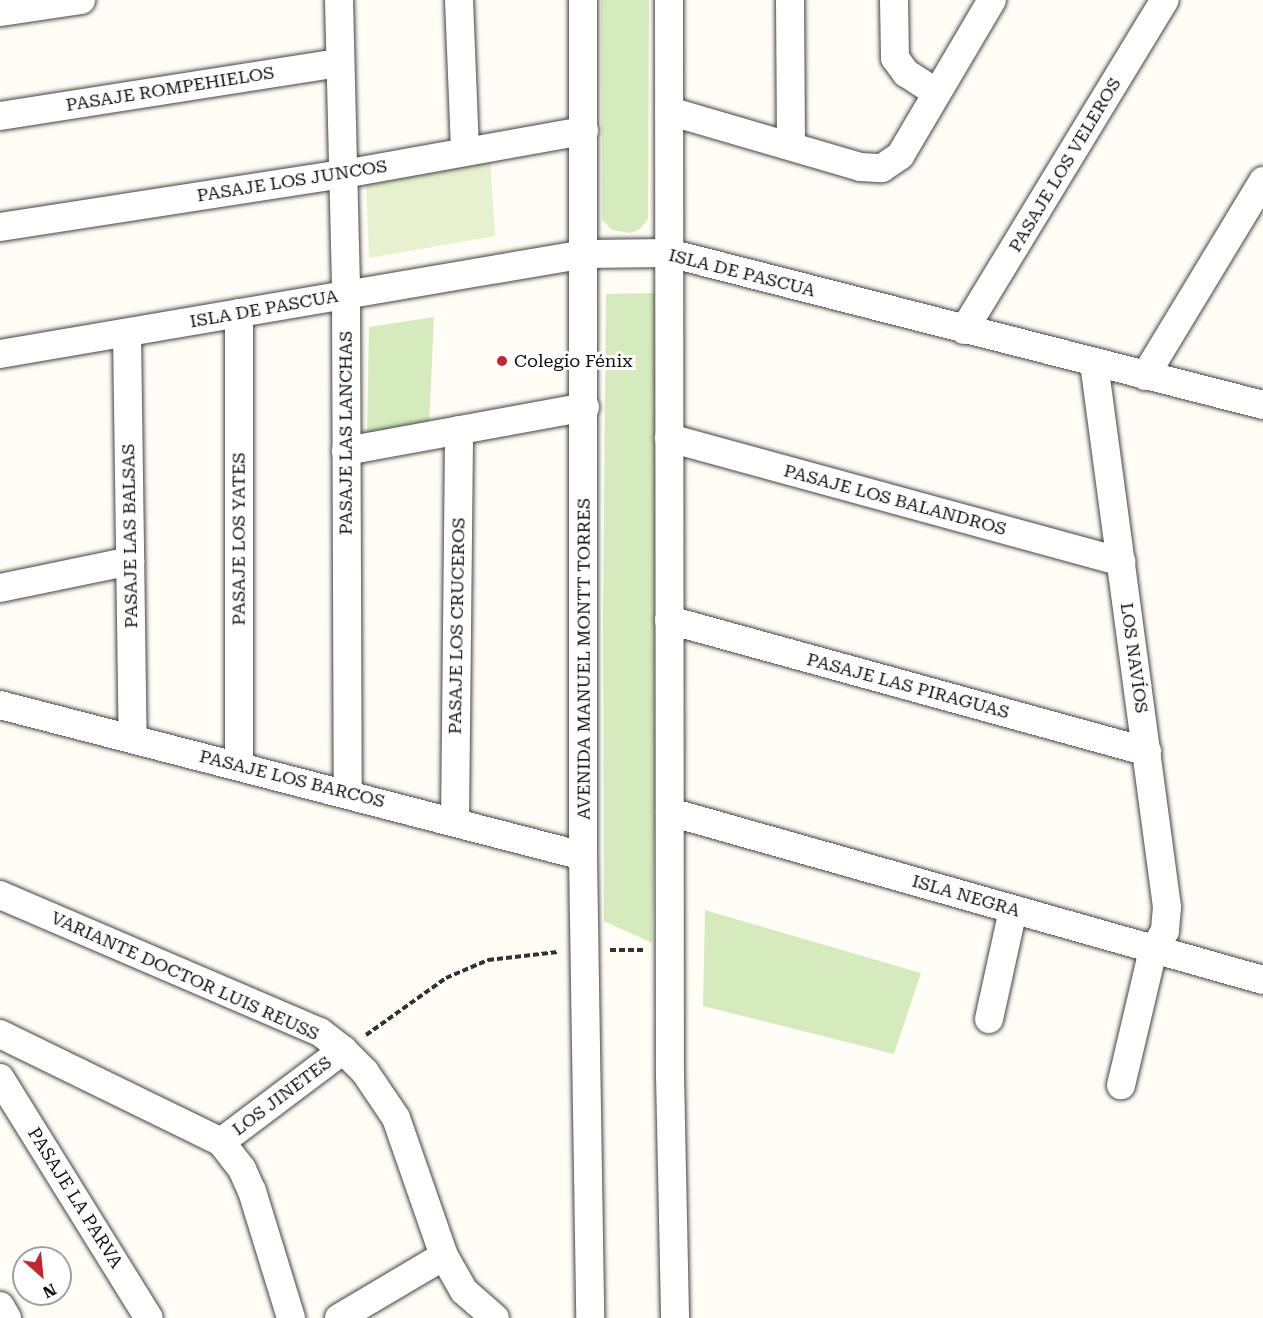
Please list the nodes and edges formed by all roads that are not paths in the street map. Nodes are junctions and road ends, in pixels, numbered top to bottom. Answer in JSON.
{"nodes":[{"id":1,"x":81,"y":0,"type":"edge"},
{"id":2,"x":339,"y":0,"type":"edge"},
{"id":3,"x":459,"y":0,"type":"edge"},
{"id":4,"x":583,"y":0,"type":"edge"},
{"id":5,"x":669,"y":0,"type":"edge"},
{"id":6,"x":790,"y":0,"type":"edge"},
{"id":7,"x":894,"y":0,"type":"edge"},
{"id":8,"x":992,"y":0,"type":"edge"},
{"id":9,"x":1165,"y":0,"type":"edge"},
{"id":10,"x":0,"y":12,"type":"edge"},
{"id":11,"x":340,"y":63,"type":"junction"},
{"id":12,"x":936,"y":92,"type":"junction"},
{"id":13,"x":669,"y":111,"type":"junction"},
{"id":14,"x":0,"y":116,"type":"edge"},
{"id":15,"x":584,"y":131,"type":"junction"},
{"id":16,"x":791,"y":144,"type":"junction"},
{"id":17,"x":465,"y":150,"type":"junction"},
{"id":18,"x":344,"y":174,"type":"junction"},
{"id":19,"x":1263,"y":181,"type":"edge"},
{"id":20,"x":0,"y":227,"type":"edge"},
{"id":21,"x":669,"y":253,"type":"junction"},
{"id":22,"x":585,"y":254,"type":"junction"},
{"id":23,"x":346,"y":295,"type":"junction"},
{"id":24,"x":239,"y":313,"type":"junction"},
{"id":25,"x":964,"y":330,"type":"junction"},
{"id":26,"x":127,"y":333,"type":"junction"},
{"id":27,"x":0,"y":354,"type":"edge"},
{"id":28,"x":1094,"y":363,"type":"junction"},
{"id":29,"x":1145,"y":376,"type":"junction"},
{"id":30,"x":1263,"y":405,"type":"edge"},
{"id":31,"x":585,"y":407,"type":"junction"},
{"id":32,"x":459,"y":430,"type":"junction"},
{"id":33,"x":669,"y":438,"type":"junction"},
{"id":34,"x":346,"y":451,"type":"junction"},
{"id":35,"x":130,"y":561,"type":"junction"},
{"id":36,"x":1121,"y":562,"type":"junction"},
{"id":37,"x":0,"y":588,"type":"edge"},
{"id":38,"x":669,"y":620,"type":"junction"},
{"id":39,"x":0,"y":705,"type":"edge"},
{"id":40,"x":133,"y":739,"type":"junction"},
{"id":41,"x":1147,"y":752,"type":"junction"},
{"id":42,"x":239,"y":766,"type":"junction"},
{"id":43,"x":348,"y":793,"type":"junction"},
{"id":44,"x":669,"y":812,"type":"junction"},
{"id":45,"x":455,"y":822,"type":"junction"},
{"id":46,"x":583,"y":856,"type":"junction"},
{"id":47,"x":3,"y":904,"type":"edge"},
{"id":48,"x":1013,"y":910,"type":"junction"},
{"id":49,"x":1153,"y":950,"type":"junction"},
{"id":50,"x":1263,"y":980,"type":"edge"},
{"id":51,"x":989,"y":1019,"type":"dead end"},
{"id":52,"x":0,"y":1034,"type":"edge"},
{"id":53,"x":343,"y":1050,"type":"junction"},
{"id":54,"x":0,"y":1078,"type":"edge"},
{"id":55,"x":1121,"y":1085,"type":"dead end"},
{"id":56,"x":221,"y":1142,"type":"junction"},
{"id":57,"x":444,"y":1256,"type":"junction"},
{"id":58,"x":464,"y":1305,"type":"edge"},
{"id":59,"x":0,"y":1306,"type":"edge"},
{"id":60,"x":7,"y":1318,"type":"edge"},
{"id":61,"x":149,"y":1318,"type":"edge"},
{"id":62,"x":291,"y":1318,"type":"edge"},
{"id":63,"x":339,"y":1318,"type":"edge"},
{"id":64,"x":495,"y":1318,"type":"edge"},
{"id":65,"x":590,"y":1318,"type":"edge"},
{"id":66,"x":675,"y":1318,"type":"edge"}],
"edges":[{"from":1,"to":10,"type":"street"},
{"from":2,"to":11,"type":"street","name":"PASAJE LAS LANCHAS"},
{"from":3,"to":17,"type":"street"},
{"from":4,"to":15,"type":"street","name":"AVENIDA MANUEL MONTT TORRES"},
{"from":5,"to":13,"type":"street"},
{"from":6,"to":16,"type":"street"},
{"from":7,"to":12,"type":"street"},
{"from":8,"to":12,"type":"street"},
{"from":9,"to":25,"type":"street","name":"PASAJE LOS VELEROS"},
{"from":11,"to":14,"type":"street","name":"PASAJE ROMPEHIELOS"},
{"from":11,"to":18,"type":"street","name":"PASAJE LAS LANCHAS"},
{"from":12,"to":16,"type":"street"},
{"from":13,"to":16,"type":"street"},
{"from":13,"to":21,"type":"street"},
{"from":15,"to":17,"type":"street","name":"PASAJE LOS JUNCOS"},
{"from":15,"to":22,"type":"street","name":"AVENIDA MANUEL MONTT TORRES"},
{"from":17,"to":18,"type":"street","name":"PASAJE LOS JUNCOS"},
{"from":18,"to":20,"type":"street","name":"PASAJE LOS JUNCOS"},
{"from":18,"to":23,"type":"street","name":"PASAJE LAS LANCHAS"},
{"from":19,"to":29,"type":"street"},
{"from":21,"to":22,"type":"street","name":"ISLA DE PASCUA"},
{"from":21,"to":25,"type":"street","name":"ISLA DE PASCUA"},
{"from":21,"to":33,"type":"street"},
{"from":22,"to":23,"type":"street","name":"ISLA DE PASCUA"},
{"from":22,"to":31,"type":"street","name":"AVENIDA MANUEL MONTT TORRES"},
{"from":23,"to":24,"type":"street","name":"ISLA DE PASCUA"},
{"from":23,"to":34,"type":"street","name":"PASAJE LAS LANCHAS"},
{"from":24,"to":26,"type":"street","name":"ISLA DE PASCUA"},
{"from":24,"to":42,"type":"street","name":"PASAJE LOS YATES"},
{"from":25,"to":28,"type":"street","name":"ISLA DE PASCUA"},
{"from":26,"to":27,"type":"street","name":"ISLA DE PASCUA"},
{"from":26,"to":35,"type":"street","name":"PASAJE LAS BALSAS"},
{"from":28,"to":29,"type":"street","name":"ISLA DE PASCUA"},
{"from":28,"to":36,"type":"street","name":"LOS NAVÍOS"},
{"from":29,"to":30,"type":"street","name":"ISLA DE PASCUA"},
{"from":31,"to":32,"type":"street"},
{"from":31,"to":46,"type":"street","name":"AVENIDA MANUEL MONTT TORRES"},
{"from":32,"to":34,"type":"street"},
{"from":32,"to":45,"type":"street","name":"PASAJE LOS CRUCEROS"},
{"from":33,"to":36,"type":"street","name":"PASAJE LOS BALANDROS"},
{"from":33,"to":38,"type":"street"},
{"from":34,"to":43,"type":"street","name":"PASAJE LAS LANCHAS"},
{"from":35,"to":37,"type":"street"},
{"from":35,"to":40,"type":"street","name":"PASAJE LAS BALSAS"},
{"from":36,"to":41,"type":"street","name":"LOS NAVÍOS"},
{"from":38,"to":41,"type":"street","name":"PASAJE LAS PIRAGUAS"},
{"from":38,"to":44,"type":"street"},
{"from":39,"to":40,"type":"street","name":"PASAJE LOS BARCOS"},
{"from":40,"to":42,"type":"street","name":"PASAJE LOS BARCOS"},
{"from":41,"to":49,"type":"street","name":"LOS NAVÍOS"},
{"from":42,"to":43,"type":"street","name":"PASAJE LOS BARCOS"},
{"from":43,"to":45,"type":"street","name":"PASAJE LOS BARCOS"},
{"from":44,"to":48,"type":"street","name":"ISLA NEGRA"},
{"from":44,"to":66,"type":"street"},
{"from":45,"to":46,"type":"street","name":"PASAJE LOS BARCOS"},
{"from":46,"to":65,"type":"street","name":"AVENIDA MANUEL MONTT TORRES"},
{"from":47,"to":53,"type":"street","name":"VARIANTE DOCTOR LUIS REUSS"},
{"from":48,"to":49,"type":"street","name":"ISLA NEGRA"},
{"from":48,"to":51,"type":"street"},
{"from":49,"to":50,"type":"street","name":"ISLA NEGRA"},
{"from":49,"to":55,"type":"street","name":"LOS NAVÍOS"},
{"from":52,"to":56,"type":"street"},
{"from":53,"to":56,"type":"street","name":"LOS JINETES"},
{"from":53,"to":57,"type":"street","name":"VARIANTE DOCTOR LUIS REUSS"},
{"from":54,"to":61,"type":"street","name":"PASAJE LA PARVA"},
{"from":56,"to":62,"type":"street"},
{"from":57,"to":58,"type":"street","name":"VARIANTE DOCTOR LUIS REUSS"},
{"from":57,"to":63,"type":"street"},
{"from":58,"to":64,"type":"street","name":"VARIANTE DOCTOR LUIS REUSS"},
{"from":59,"to":60,"type":"street"}]}
